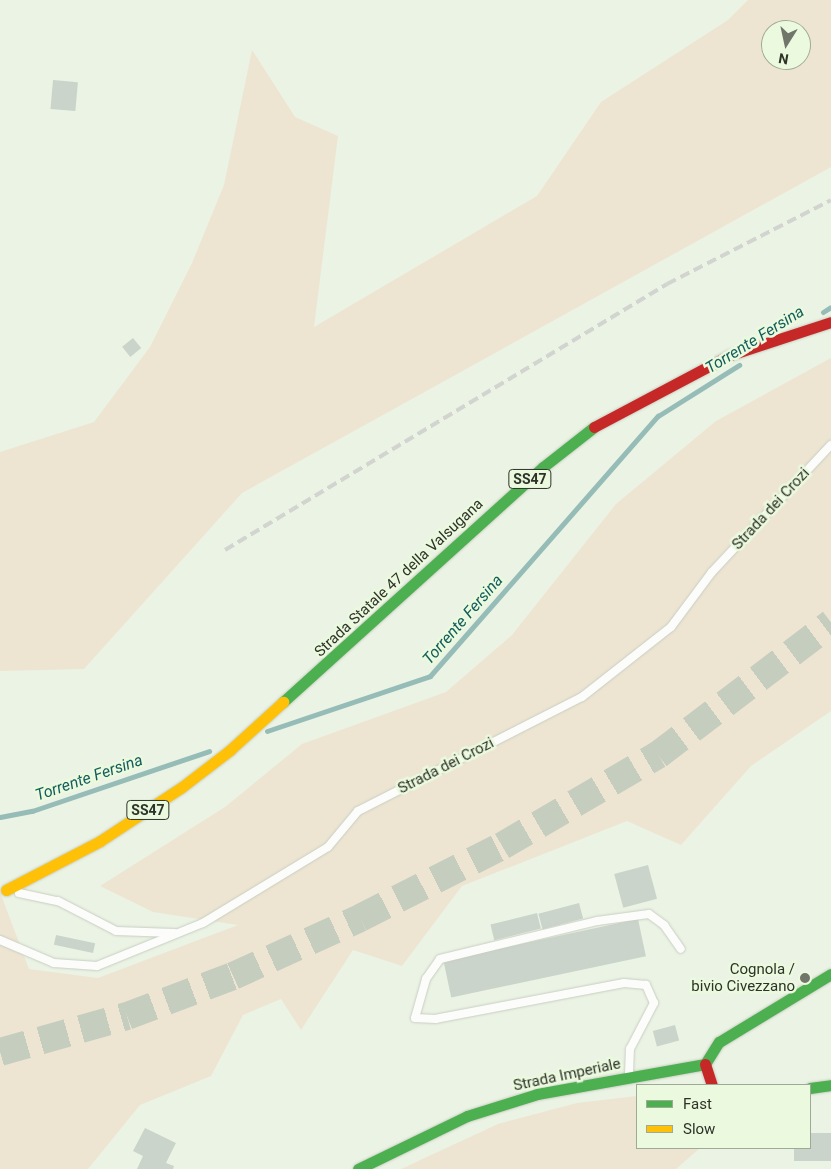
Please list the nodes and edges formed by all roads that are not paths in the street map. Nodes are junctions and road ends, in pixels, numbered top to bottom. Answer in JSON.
{"nodes":[{"id":1,"x":831,"y":322,"type":"edge"},
{"id":2,"x":831,"y":445,"type":"edge"},
{"id":3,"x":6,"y":890,"type":"joint"},
{"id":4,"x":178,"y":933,"type":"junction"},
{"id":5,"x":0,"y":940,"type":"edge"},
{"id":6,"x":681,"y":949,"type":"dead end"},
{"id":7,"x":831,"y":974,"type":"edge"},
{"id":8,"x":705,"y":1064,"type":"junction"},
{"id":9,"x":629,"y":1077,"type":"junction"},
{"id":10,"x":712,"y":1084,"type":"edge"},
{"id":11,"x":831,"y":1085,"type":"edge"},
{"id":12,"x":811,"y":1088,"type":"edge"},
{"id":13,"x":358,"y":1169,"type":"edge"}],
"edges":[{"from":1,"to":3,"type":"main road","name":"Strada Statale 47 della Valsugana","number":"SS47"},
{"from":2,"to":4,"type":"lane","name":"Strada dei Crozi"},
{"from":3,"to":4,"type":"lane"},
{"from":4,"to":5,"type":"lane","name":"Strada dei Crozi"},
{"from":6,"to":9,"type":"lane"},
{"from":7,"to":8,"type":"main road"},
{"from":8,"to":9,"type":"main road","name":"Strada Imperiale"},
{"from":8,"to":10,"type":"main road"},
{"from":9,"to":13,"type":"main road","name":"Strada Imperiale"},
{"from":11,"to":12,"type":"main road"}]}
